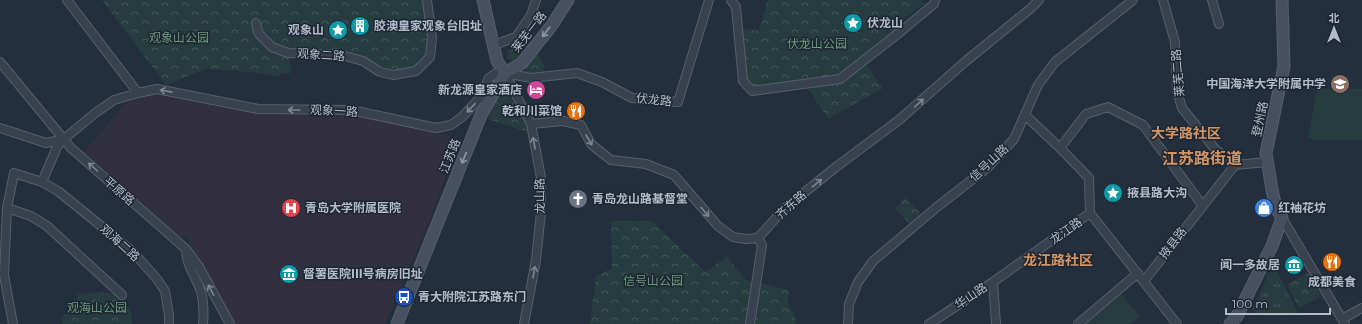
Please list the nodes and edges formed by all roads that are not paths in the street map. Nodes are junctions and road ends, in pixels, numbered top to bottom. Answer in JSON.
{"nodes":[{"id":1,"x":67,"y":0,"type":"edge"},
{"id":2,"x":427,"y":0,"type":"edge"},
{"id":3,"x":483,"y":0,"type":"edge"},
{"id":4,"x":536,"y":0,"type":"edge"},
{"id":5,"x":568,"y":0,"type":"edge"},
{"id":6,"x":709,"y":0,"type":"edge"},
{"id":7,"x":731,"y":0,"type":"edge"},
{"id":8,"x":1039,"y":0,"type":"edge"},
{"id":9,"x":1133,"y":0,"type":"edge"},
{"id":10,"x":1163,"y":0,"type":"edge"},
{"id":11,"x":1212,"y":0,"type":"edge"},
{"id":12,"x":1282,"y":0,"type":"edge"},
{"id":13,"x":937,"y":1,"type":"edge"},
{"id":14,"x":256,"y":23,"type":"dead end"},
{"id":15,"x":1219,"y":24,"type":"dead end"},
{"id":16,"x":494,"y":45,"type":"junction"},
{"id":17,"x":0,"y":62,"type":"edge"},
{"id":18,"x":505,"y":72,"type":"junction"},
{"id":19,"x":138,"y":93,"type":"junction"},
{"id":20,"x":1024,"y":115,"type":"junction"},
{"id":21,"x":530,"y":124,"type":"junction"},
{"id":22,"x":0,"y":128,"type":"edge"},
{"id":23,"x":64,"y":139,"type":"junction"},
{"id":24,"x":1060,"y":148,"type":"junction"},
{"id":25,"x":1267,"y":162,"type":"junction"},
{"id":26,"x":1235,"y":165,"type":"junction"},
{"id":27,"x":42,"y":182,"type":"junction"},
{"id":28,"x":1203,"y":206,"type":"junction"},
{"id":29,"x":7,"y":208,"type":"junction"},
{"id":30,"x":1090,"y":213,"type":"junction"},
{"id":31,"x":1282,"y":218,"type":"junction"},
{"id":32,"x":758,"y":238,"type":"junction"},
{"id":33,"x":186,"y":249,"type":"junction"},
{"id":34,"x":1138,"y":273,"type":"junction"},
{"id":35,"x":2,"y":275,"type":"edge"},
{"id":36,"x":1144,"y":281,"type":"junction"},
{"id":37,"x":993,"y":282,"type":"junction"},
{"id":38,"x":122,"y":295,"type":"dead end"},
{"id":39,"x":1362,"y":308,"type":"edge"},
{"id":40,"x":1344,"y":321,"type":"edge"},
{"id":41,"x":13,"y":324,"type":"edge"},
{"id":42,"x":169,"y":324,"type":"edge"},
{"id":43,"x":203,"y":324,"type":"edge"},
{"id":44,"x":230,"y":324,"type":"edge"},
{"id":45,"x":397,"y":324,"type":"edge"},
{"id":46,"x":524,"y":324,"type":"edge"},
{"id":47,"x":750,"y":324,"type":"edge"},
{"id":48,"x":848,"y":324,"type":"edge"},
{"id":49,"x":930,"y":324,"type":"edge"},
{"id":50,"x":996,"y":324,"type":"edge"},
{"id":51,"x":1078,"y":324,"type":"edge"},
{"id":52,"x":1177,"y":324,"type":"edge"},
{"id":53,"x":1230,"y":324,"type":"edge"}],
"edges":[{"from":1,"to":19,"type":"street"},
{"from":2,"to":14,"type":"street","name":"观象二路"},
{"from":3,"to":16,"type":"main road"},
{"from":4,"to":16,"type":"street"},
{"from":5,"to":18,"type":"main road","name":"莱芜一路","one_way":true},
{"from":6,"to":18,"type":"street","name":"伏龙路"},
{"from":7,"to":13,"type":"street"},
{"from":32,"to":8,"type":"street","name":"齐东路","one_way":true},
{"from":9,"to":20,"type":"street","name":"信号山路"},
{"from":10,"to":26,"type":"street","name":"莱芜二路"},
{"from":11,"to":15,"type":"street"},
{"from":12,"to":25,"type":"main road","name":"登州路"},
{"from":16,"to":18,"type":"main road"},
{"from":17,"to":23,"type":"street","name":"平原路"},
{"from":18,"to":19,"type":"street","name":"观象一路","one_way":true},
{"from":18,"to":21,"type":"street","name":"龙山路"},
{"from":18,"to":45,"type":"main road","name":"江苏路","one_way":true},
{"from":19,"to":23,"type":"street","name":"观象一路"},
{"from":20,"to":24,"type":"street","name":"龙江路"},
{"from":20,"to":48,"type":"street","name":"信号山路"},
{"from":21,"to":32,"type":"street","one_way":true},
{"from":46,"to":21,"type":"street","name":"龙山路","one_way":true},
{"from":22,"to":23,"type":"street"},
{"from":23,"to":27,"type":"street"},
{"from":33,"to":23,"type":"street","name":"平原路","one_way":true},
{"from":24,"to":28,"type":"street"},
{"from":24,"to":30,"type":"street","name":"龙江路"},
{"from":25,"to":26,"type":"street"},
{"from":25,"to":31,"type":"main road","name":"登州路"},
{"from":26,"to":28,"type":"street","name":"掖县路"},
{"from":27,"to":29,"type":"street","name":"观海二路"},
{"from":27,"to":42,"type":"street","name":"观海二路"},
{"from":28,"to":36,"type":"street","name":"掖县路"},
{"from":29,"to":35,"type":"street","name":"观海二路"},
{"from":29,"to":38,"type":"street"},
{"from":30,"to":34,"type":"street"},
{"from":30,"to":37,"type":"street","name":"龙江路"},
{"from":31,"to":40,"type":"street"},
{"from":31,"to":53,"type":"main road"},
{"from":32,"to":47,"type":"street"},
{"from":33,"to":43,"type":"street"},
{"from":44,"to":33,"type":"street","name":"平原路","one_way":true},
{"from":34,"to":36,"type":"street"},
{"from":34,"to":51,"type":"street"},
{"from":35,"to":41,"type":"street","name":"观海二路"},
{"from":36,"to":52,"type":"street"},
{"from":37,"to":49,"type":"street","name":"华山路"},
{"from":37,"to":50,"type":"street"},
{"from":39,"to":40,"type":"street"}]}
